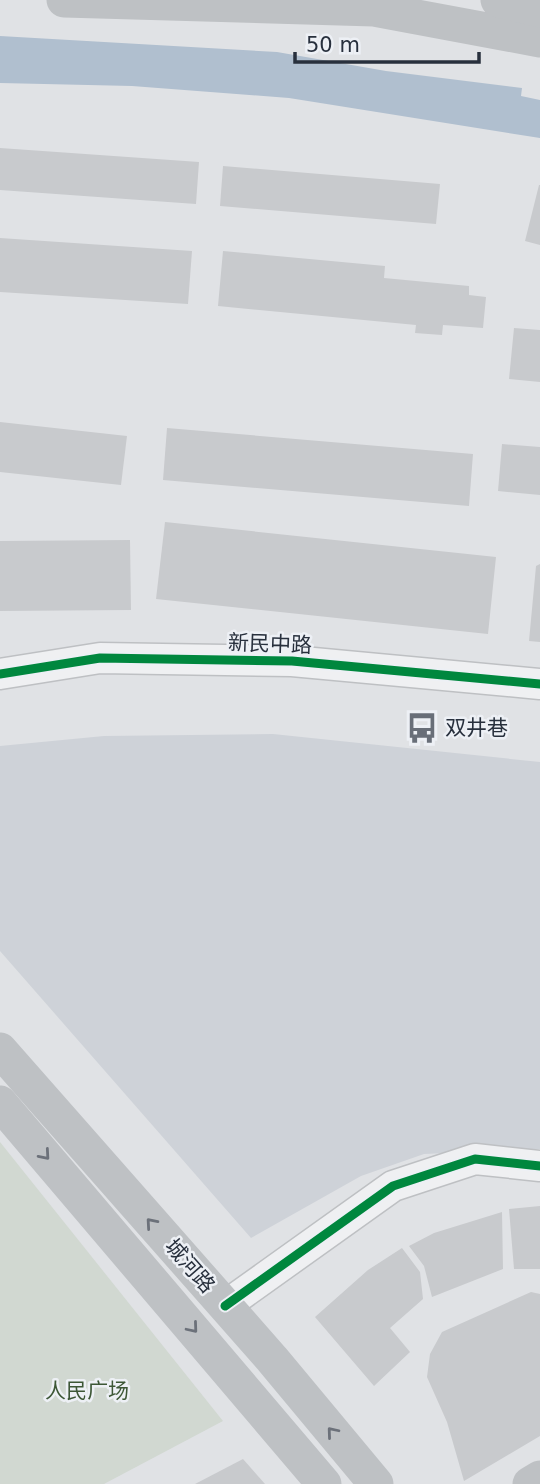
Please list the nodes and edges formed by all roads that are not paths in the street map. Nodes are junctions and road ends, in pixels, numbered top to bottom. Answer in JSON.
{"nodes":[{"id":1,"x":64,"y":0,"type":"edge"},
{"id":2,"x":498,"y":0,"type":"edge"},
{"id":3,"x":540,"y":10,"type":"edge"},
{"id":4,"x":540,"y":40,"type":"edge"},
{"id":5,"x":0,"y":674,"type":"edge"},
{"id":6,"x":540,"y":684,"type":"edge"},
{"id":7,"x":0,"y":1051,"type":"edge"},
{"id":8,"x":0,"y":1103,"type":"edge"},
{"id":9,"x":540,"y":1166,"type":"edge"},
{"id":10,"x":225,"y":1306,"type":"junction"},
{"id":11,"x":540,"y":1478,"type":"edge"},
{"id":12,"x":324,"y":1484,"type":"edge"},
{"id":13,"x":376,"y":1484,"type":"edge"},
{"id":14,"x":530,"y":1484,"type":"edge"}],
"edges":[{"from":1,"to":4,"type":"main road"},
{"from":2,"to":3,"type":"main road"},
{"from":5,"to":6,"type":"street","name":"新民中路"},
{"from":10,"to":7,"type":"main road","name":"城河路","one_way":true},
{"from":8,"to":12,"type":"main road","name":"城河路","one_way":true},
{"from":9,"to":10,"type":"street"},
{"from":13,"to":10,"type":"main road","name":"城河路","one_way":true},
{"from":11,"to":14,"type":"main road"}]}
